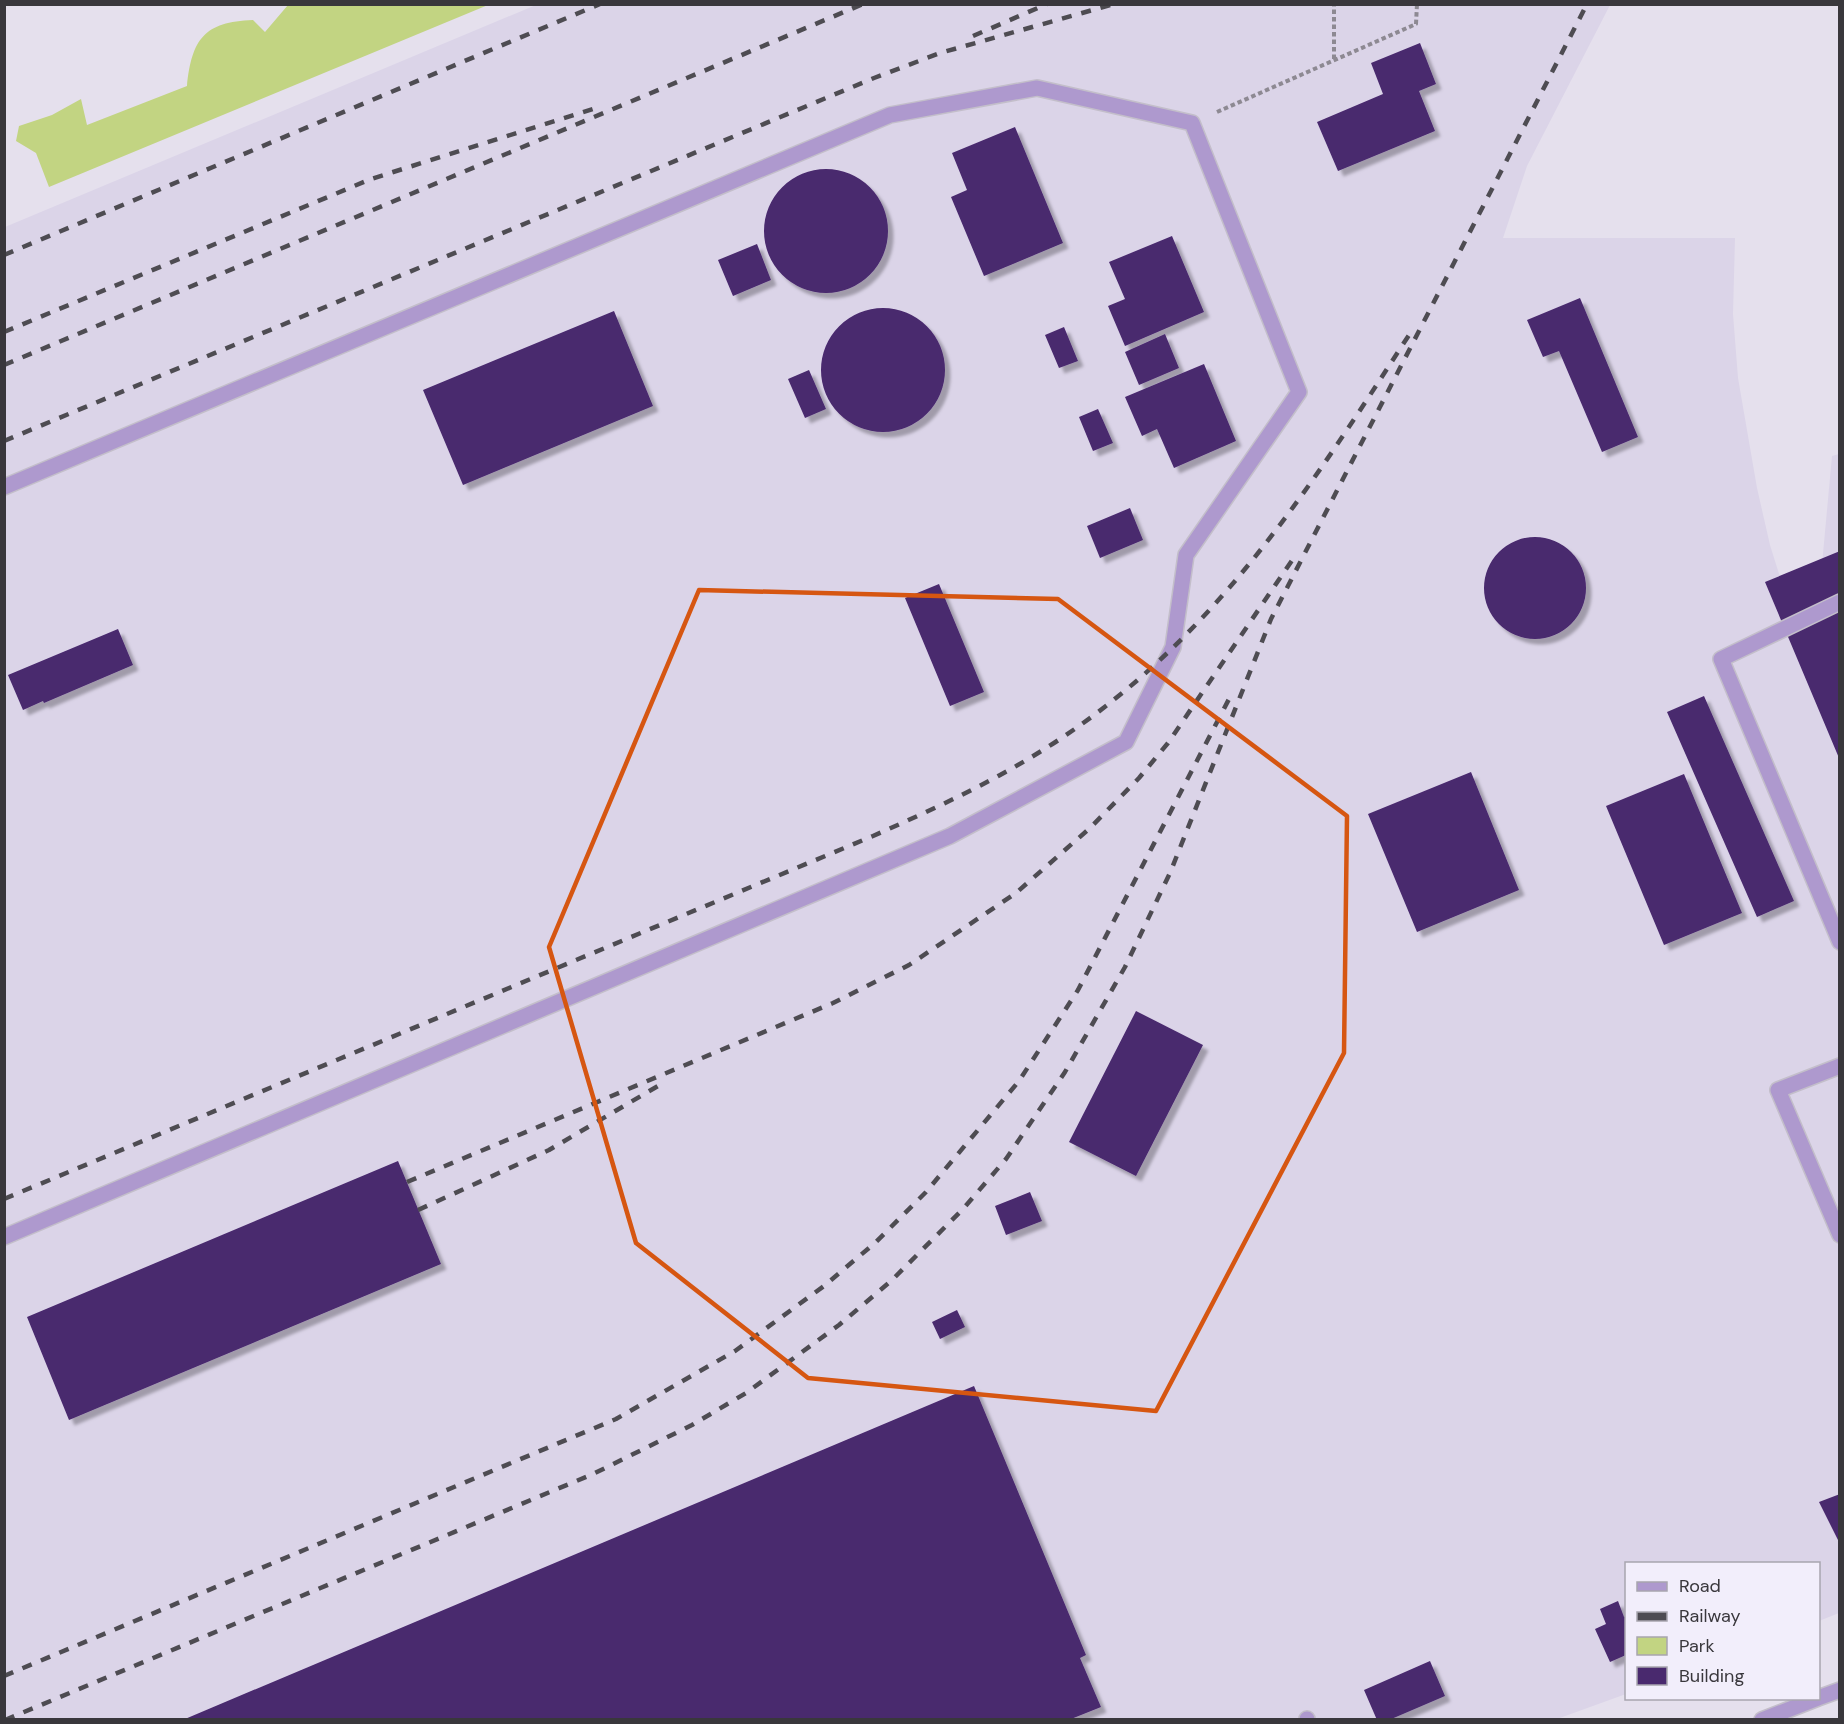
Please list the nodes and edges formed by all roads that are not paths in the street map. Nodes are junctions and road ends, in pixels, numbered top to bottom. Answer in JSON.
{"nodes":[{"id":1,"x":4,"y":487,"type":"edge"},
{"id":2,"x":1839,"y":602,"type":"edge"},
{"id":3,"x":1839,"y":942,"type":"edge"},
{"id":4,"x":1839,"y":1066,"type":"edge"},
{"id":5,"x":1839,"y":1235,"type":"edge"},
{"id":6,"x":4,"y":1237,"type":"edge"},
{"id":7,"x":1839,"y":1690,"type":"edge"},
{"id":8,"x":1820,"y":1697,"type":"edge"},
{"id":9,"x":1813,"y":1700,"type":"edge"},
{"id":10,"x":1762,"y":1719,"type":"edge"}],
"edges":[{"from":1,"to":6,"type":"lane"},
{"from":2,"to":3,"type":"lane"},
{"from":4,"to":5,"type":"lane"},
{"from":7,"to":8,"type":"lane"},
{"from":9,"to":10,"type":"lane"}]}
